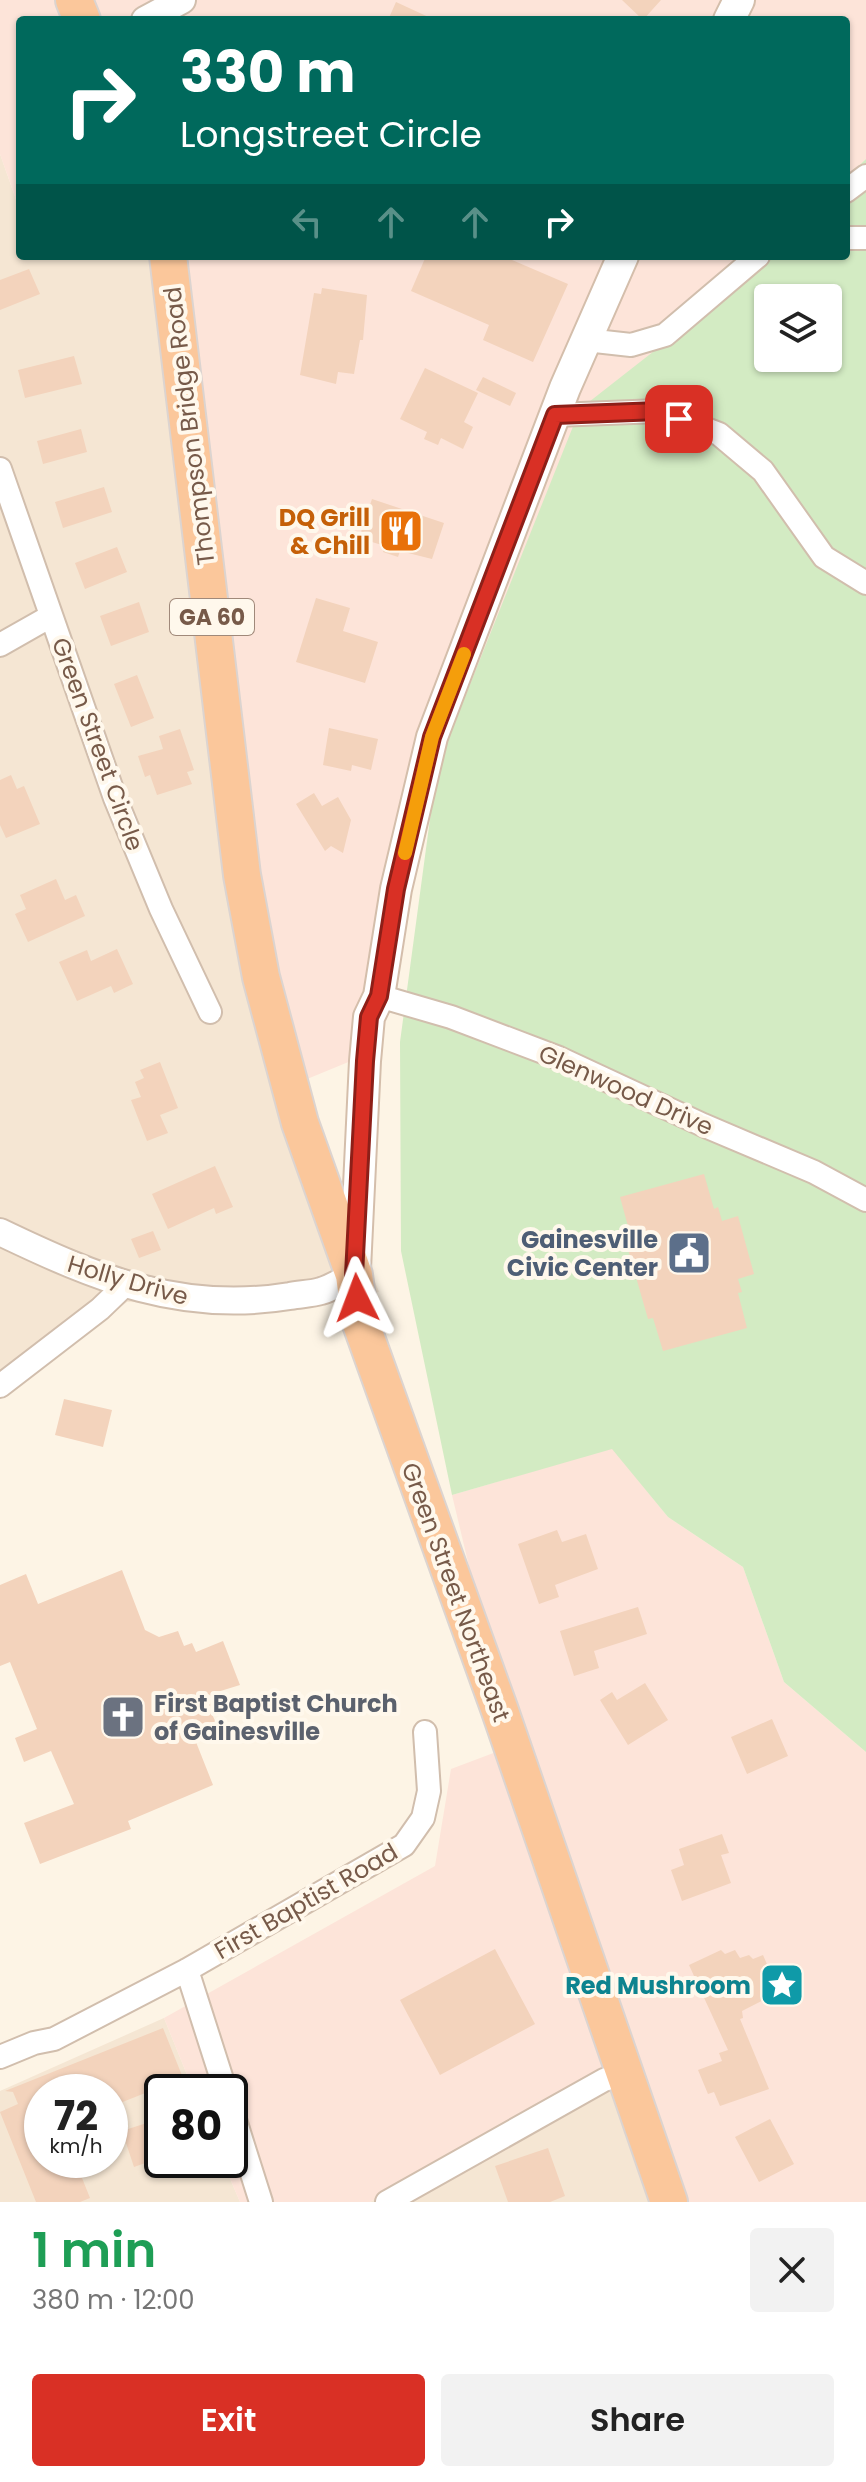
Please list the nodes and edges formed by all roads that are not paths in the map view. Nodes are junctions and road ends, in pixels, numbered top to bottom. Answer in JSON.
{"nodes":[{"id":1,"x":182,"y":0,"type":"edge"},
{"id":2,"x":152,"y":16,"type":"edge"},
{"id":3,"x":168,"y":260,"type":"edge"},
{"id":4,"x":621,"y":260,"type":"edge"},
{"id":5,"x":753,"y":260,"type":"edge"},
{"id":6,"x":586,"y":340,"type":"junction"},
{"id":7,"x":555,"y":415,"type":"junction"},
{"id":8,"x":0,"y":469,"type":"edge"},
{"id":9,"x":866,"y":583,"type":"edge"},
{"id":10,"x":51,"y":616,"type":"junction"},
{"id":11,"x":0,"y":645,"type":"edge"},
{"id":12,"x":261,"y":977,"type":"joint"},
{"id":13,"x":379,"y":996,"type":"junction"},
{"id":14,"x":210,"y":1012,"type":"dead end"},
{"id":15,"x":866,"y":1200,"type":"edge"},
{"id":16,"x":0,"y":1232,"type":"edge"},
{"id":17,"x":354,"y":1275,"type":"junction"},
{"id":18,"x":126,"y":1284,"type":"junction"},
{"id":19,"x":0,"y":1386,"type":"edge"},
{"id":20,"x":425,"y":1732,"type":"dead end"},
{"id":21,"x":187,"y":1970,"type":"junction"},
{"id":22,"x":0,"y":2057,"type":"edge"},
{"id":23,"x":625,"y":2073,"type":"junction"},
{"id":24,"x":220,"y":2074,"type":"edge"},
{"id":25,"x":248,"y":2161,"type":"edge"},
{"id":26,"x":261,"y":2202,"type":"edge"},
{"id":27,"x":387,"y":2202,"type":"edge"},
{"id":28,"x":669,"y":2202,"type":"edge"}],
"edges":[{"from":1,"to":2,"type":"street"},
{"from":3,"to":12,"type":"highway","name":"Thompson Bridge Road","number":"GA 60"},
{"from":4,"to":6,"type":"main road"},
{"from":5,"to":6,"type":"street"},
{"from":6,"to":7,"type":"main road"},
{"from":7,"to":9,"type":"street"},
{"from":7,"to":13,"type":"main road"},
{"from":8,"to":10,"type":"street","name":"Green Street Circle"},
{"from":10,"to":11,"type":"street"},
{"from":10,"to":14,"type":"street","name":"Green Street Circle"},
{"from":12,"to":17,"type":"highway","name":"Green Street Northeast","number":"GA 60"},
{"from":13,"to":15,"type":"street","name":"Glenwood Drive"},
{"from":13,"to":17,"type":"main road"},
{"from":16,"to":18,"type":"street","name":"Holly Drive"},
{"from":17,"to":18,"type":"street","name":"Holly Drive"},
{"from":17,"to":23,"type":"highway","name":"Green Street Northeast"},
{"from":18,"to":19,"type":"street"},
{"from":20,"to":21,"type":"street","name":"First Baptist Road"},
{"from":21,"to":22,"type":"street","name":"First Baptist Road"},
{"from":21,"to":24,"type":"street"},
{"from":23,"to":27,"type":"street"},
{"from":23,"to":28,"type":"highway","name":"Green Street Northeast"},
{"from":25,"to":26,"type":"street"}]}
